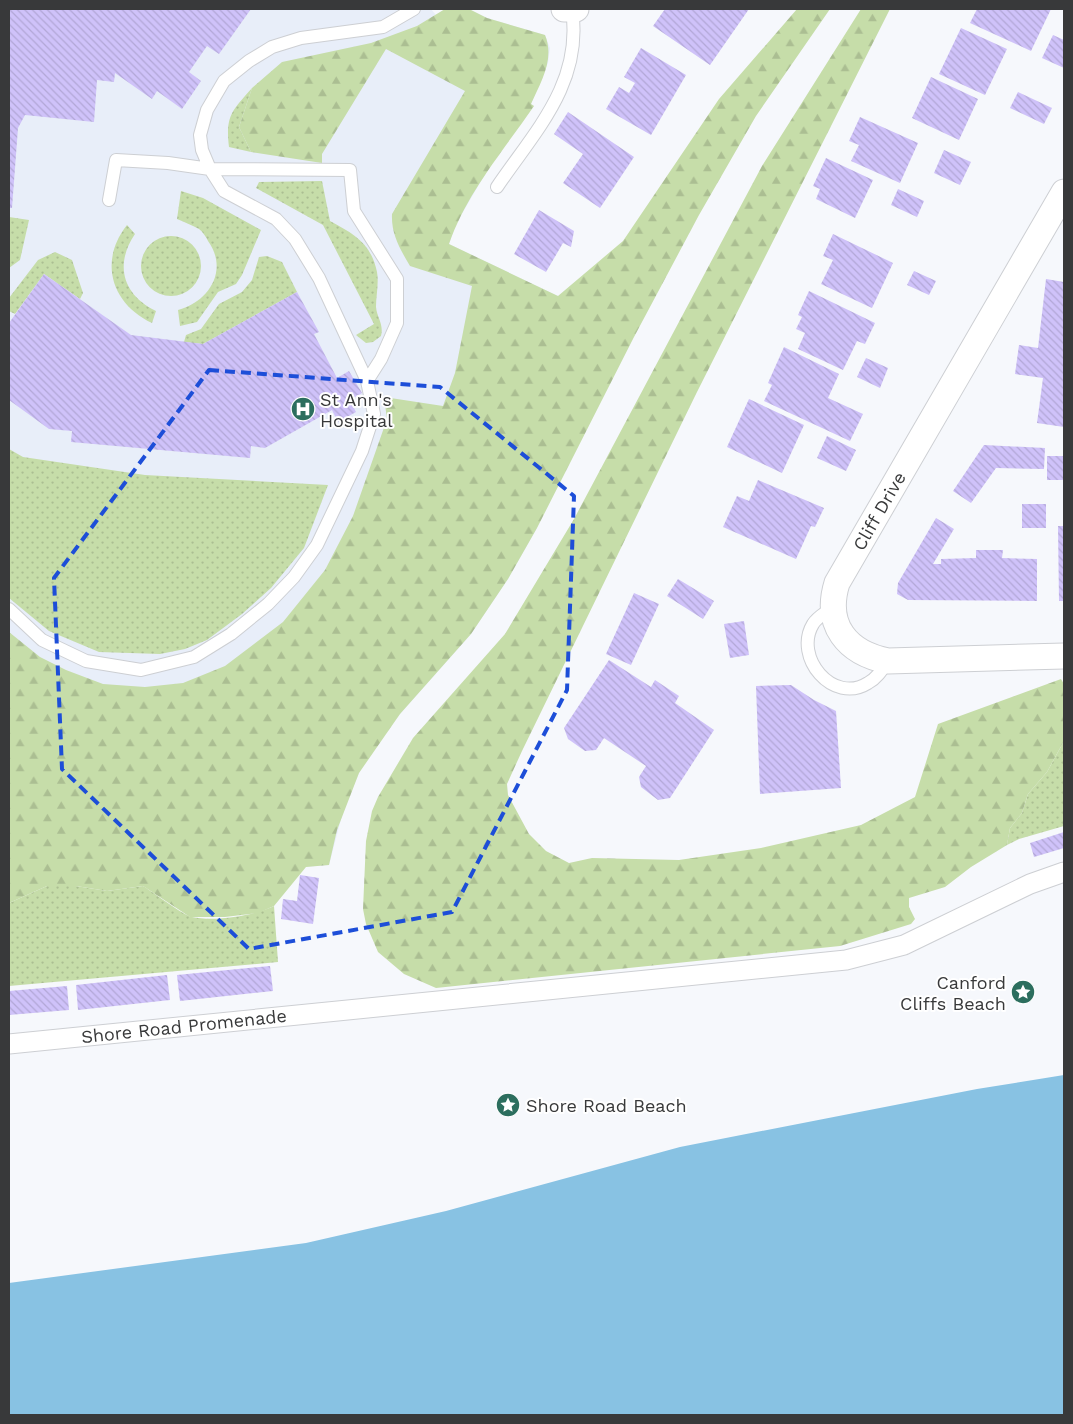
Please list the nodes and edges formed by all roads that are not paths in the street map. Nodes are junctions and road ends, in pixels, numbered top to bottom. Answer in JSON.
{"nodes":[{"id":1,"x":414,"y":9,"type":"edge"},
{"id":2,"x":571,"y":9,"type":"edge"},
{"id":3,"x":210,"y":169,"type":"junction"},
{"id":4,"x":497,"y":187,"type":"dead end"},
{"id":5,"x":109,"y":200,"type":"dead end"},
{"id":6,"x":1060,"y":207,"type":"edge"},
{"id":7,"x":367,"y":381,"type":"junction"},
{"id":8,"x":833,"y":607,"type":"junction"},
{"id":9,"x":9,"y":609,"type":"edge"},
{"id":10,"x":1064,"y":656,"type":"edge"},
{"id":11,"x":888,"y":661,"type":"junction"},
{"id":12,"x":1064,"y":872,"type":"edge"},
{"id":13,"x":9,"y":1044,"type":"edge"}],
"edges":[{"from":1,"to":3,"type":"lane"},
{"from":2,"to":4,"type":"lane"},
{"from":3,"to":5,"type":"lane"},
{"from":3,"to":7,"type":"lane"},
{"from":3,"to":7,"type":"lane"},
{"from":6,"to":8,"type":"street","name":"Cliff Drive"},
{"from":7,"to":9,"type":"lane"},
{"from":8,"to":11,"type":"street","name":"Cliff Drive"},
{"from":8,"to":11,"type":"lane"},
{"from":10,"to":11,"type":"street","name":"Cliff Drive"},
{"from":12,"to":13,"type":"street","name":"Shore Road Promenade"}]}
